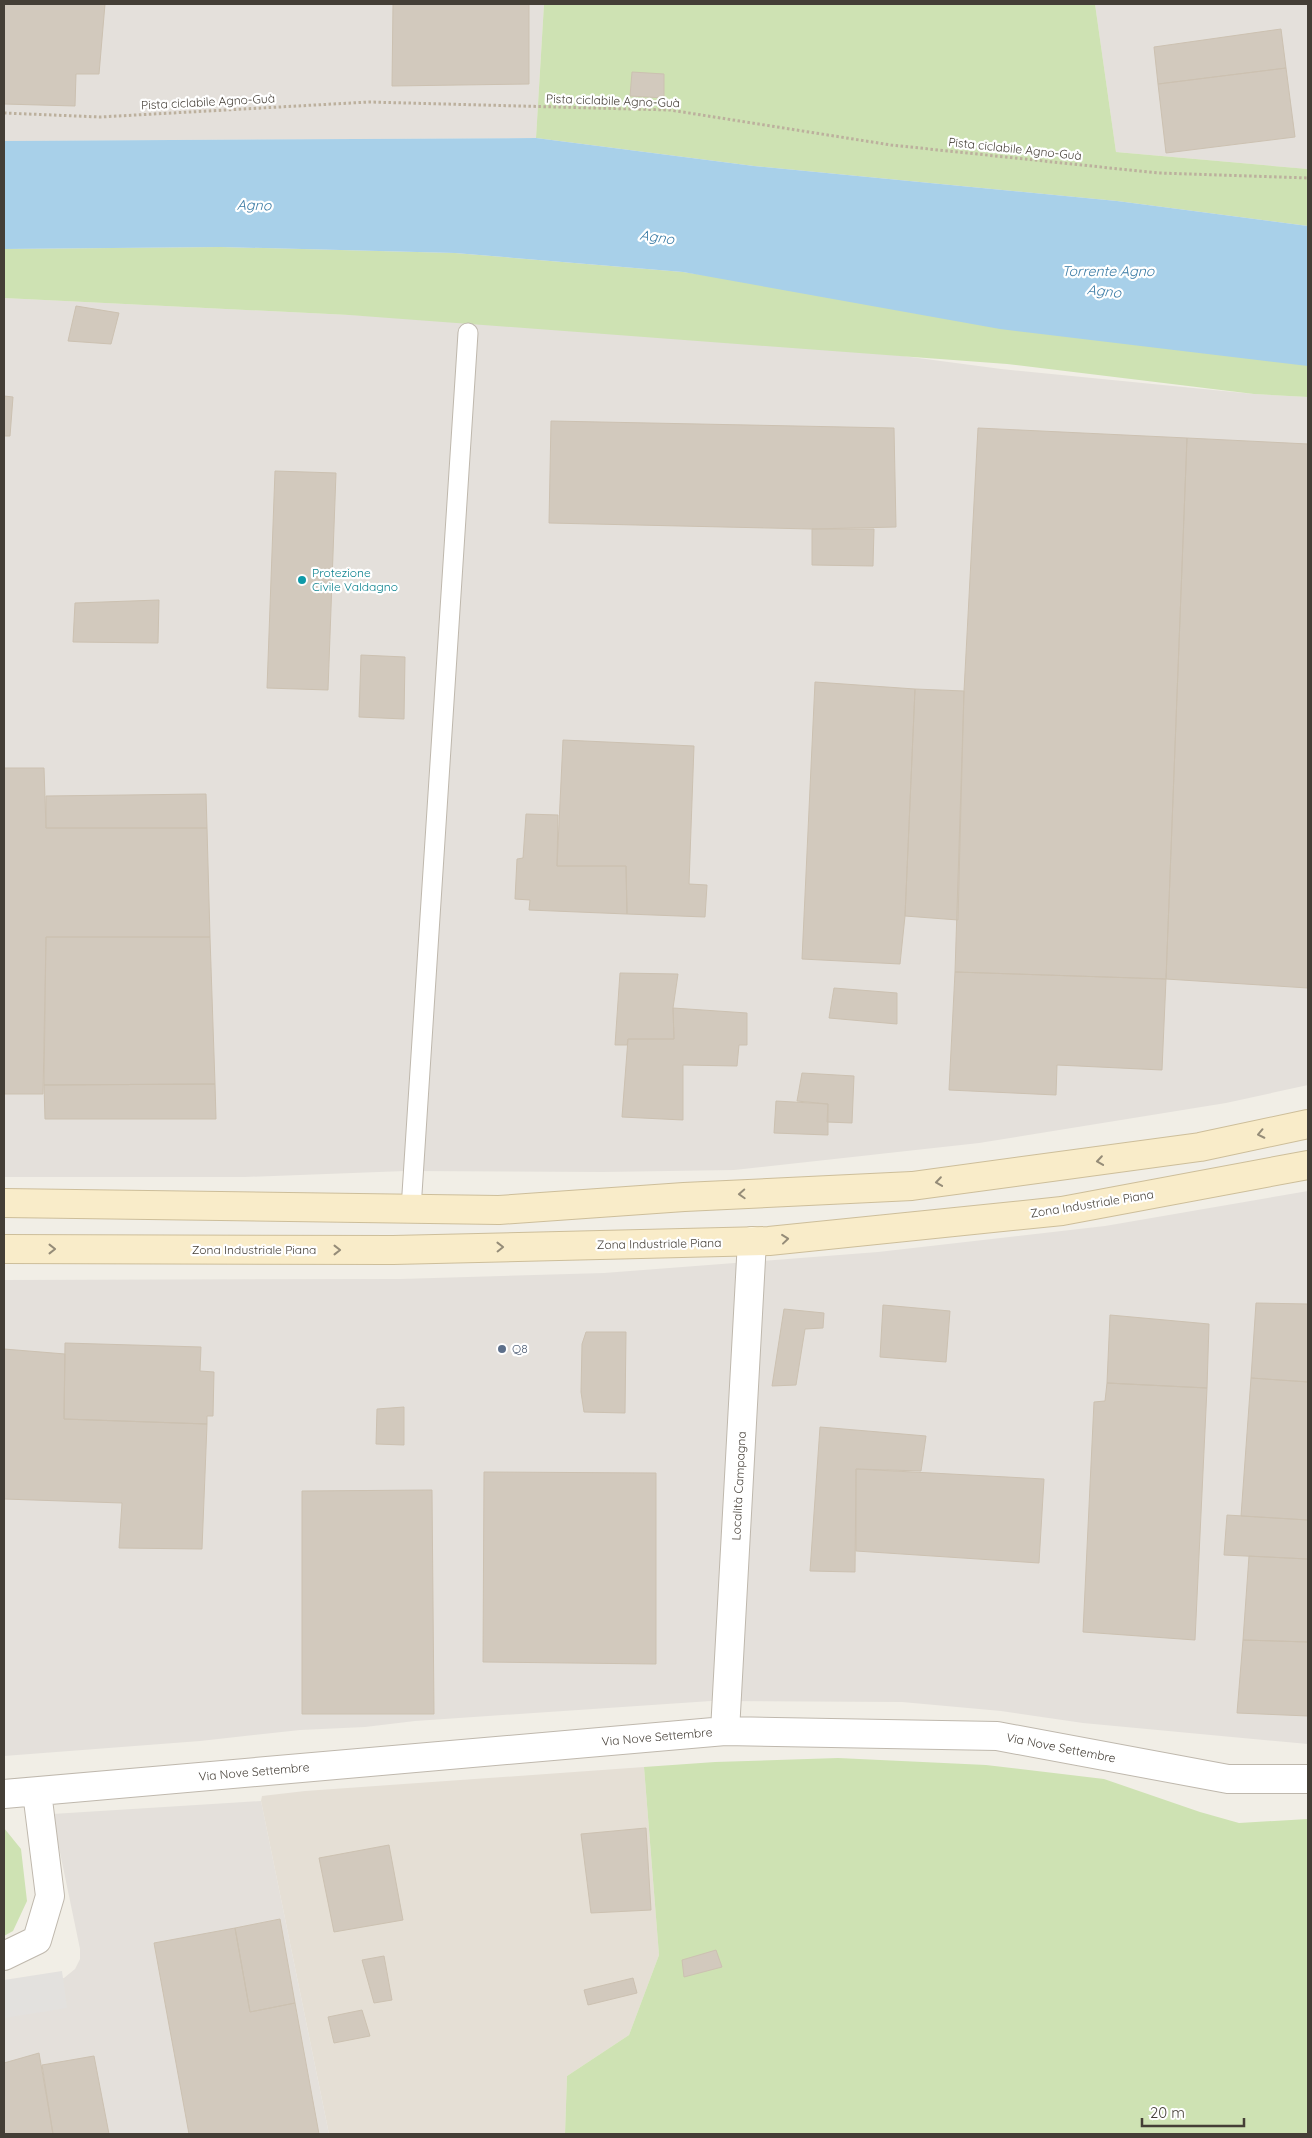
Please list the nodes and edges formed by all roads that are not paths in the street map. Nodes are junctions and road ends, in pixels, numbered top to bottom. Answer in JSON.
{"nodes":[{"id":1,"x":468,"y":333,"type":"dead end"},
{"id":2,"x":1308,"y":1124,"type":"edge"},
{"id":3,"x":1308,"y":1165,"type":"edge"},
{"id":4,"x":4,"y":1203,"type":"edge"},
{"id":5,"x":410,"y":1209,"type":"junction"},
{"id":6,"x":752,"y":1241,"type":"junction"},
{"id":7,"x":4,"y":1249,"type":"edge"},
{"id":8,"x":725,"y":1730,"type":"junction"},
{"id":9,"x":1308,"y":1779,"type":"edge"},
{"id":10,"x":37,"y":1792,"type":"junction"},
{"id":11,"x":4,"y":1794,"type":"edge"},
{"id":12,"x":4,"y":1956,"type":"edge"}],
"edges":[{"from":1,"to":5,"type":"lane"},
{"from":2,"to":5,"type":"main road","one_way":true},
{"from":6,"to":3,"type":"main road","name":"Zona Industriale Piana","one_way":true},
{"from":4,"to":5,"type":"main road"},
{"from":7,"to":6,"type":"main road","name":"Zona Industriale Piana","one_way":true},
{"from":6,"to":8,"type":"street","name":"Località Campagna"},
{"from":8,"to":9,"type":"street","name":"Via Nove Settembre"},
{"from":8,"to":10,"type":"street","name":"Via Nove Settembre"},
{"from":10,"to":11,"type":"street","name":"Via Nove Settembre"},
{"from":10,"to":12,"type":"street"}]}
